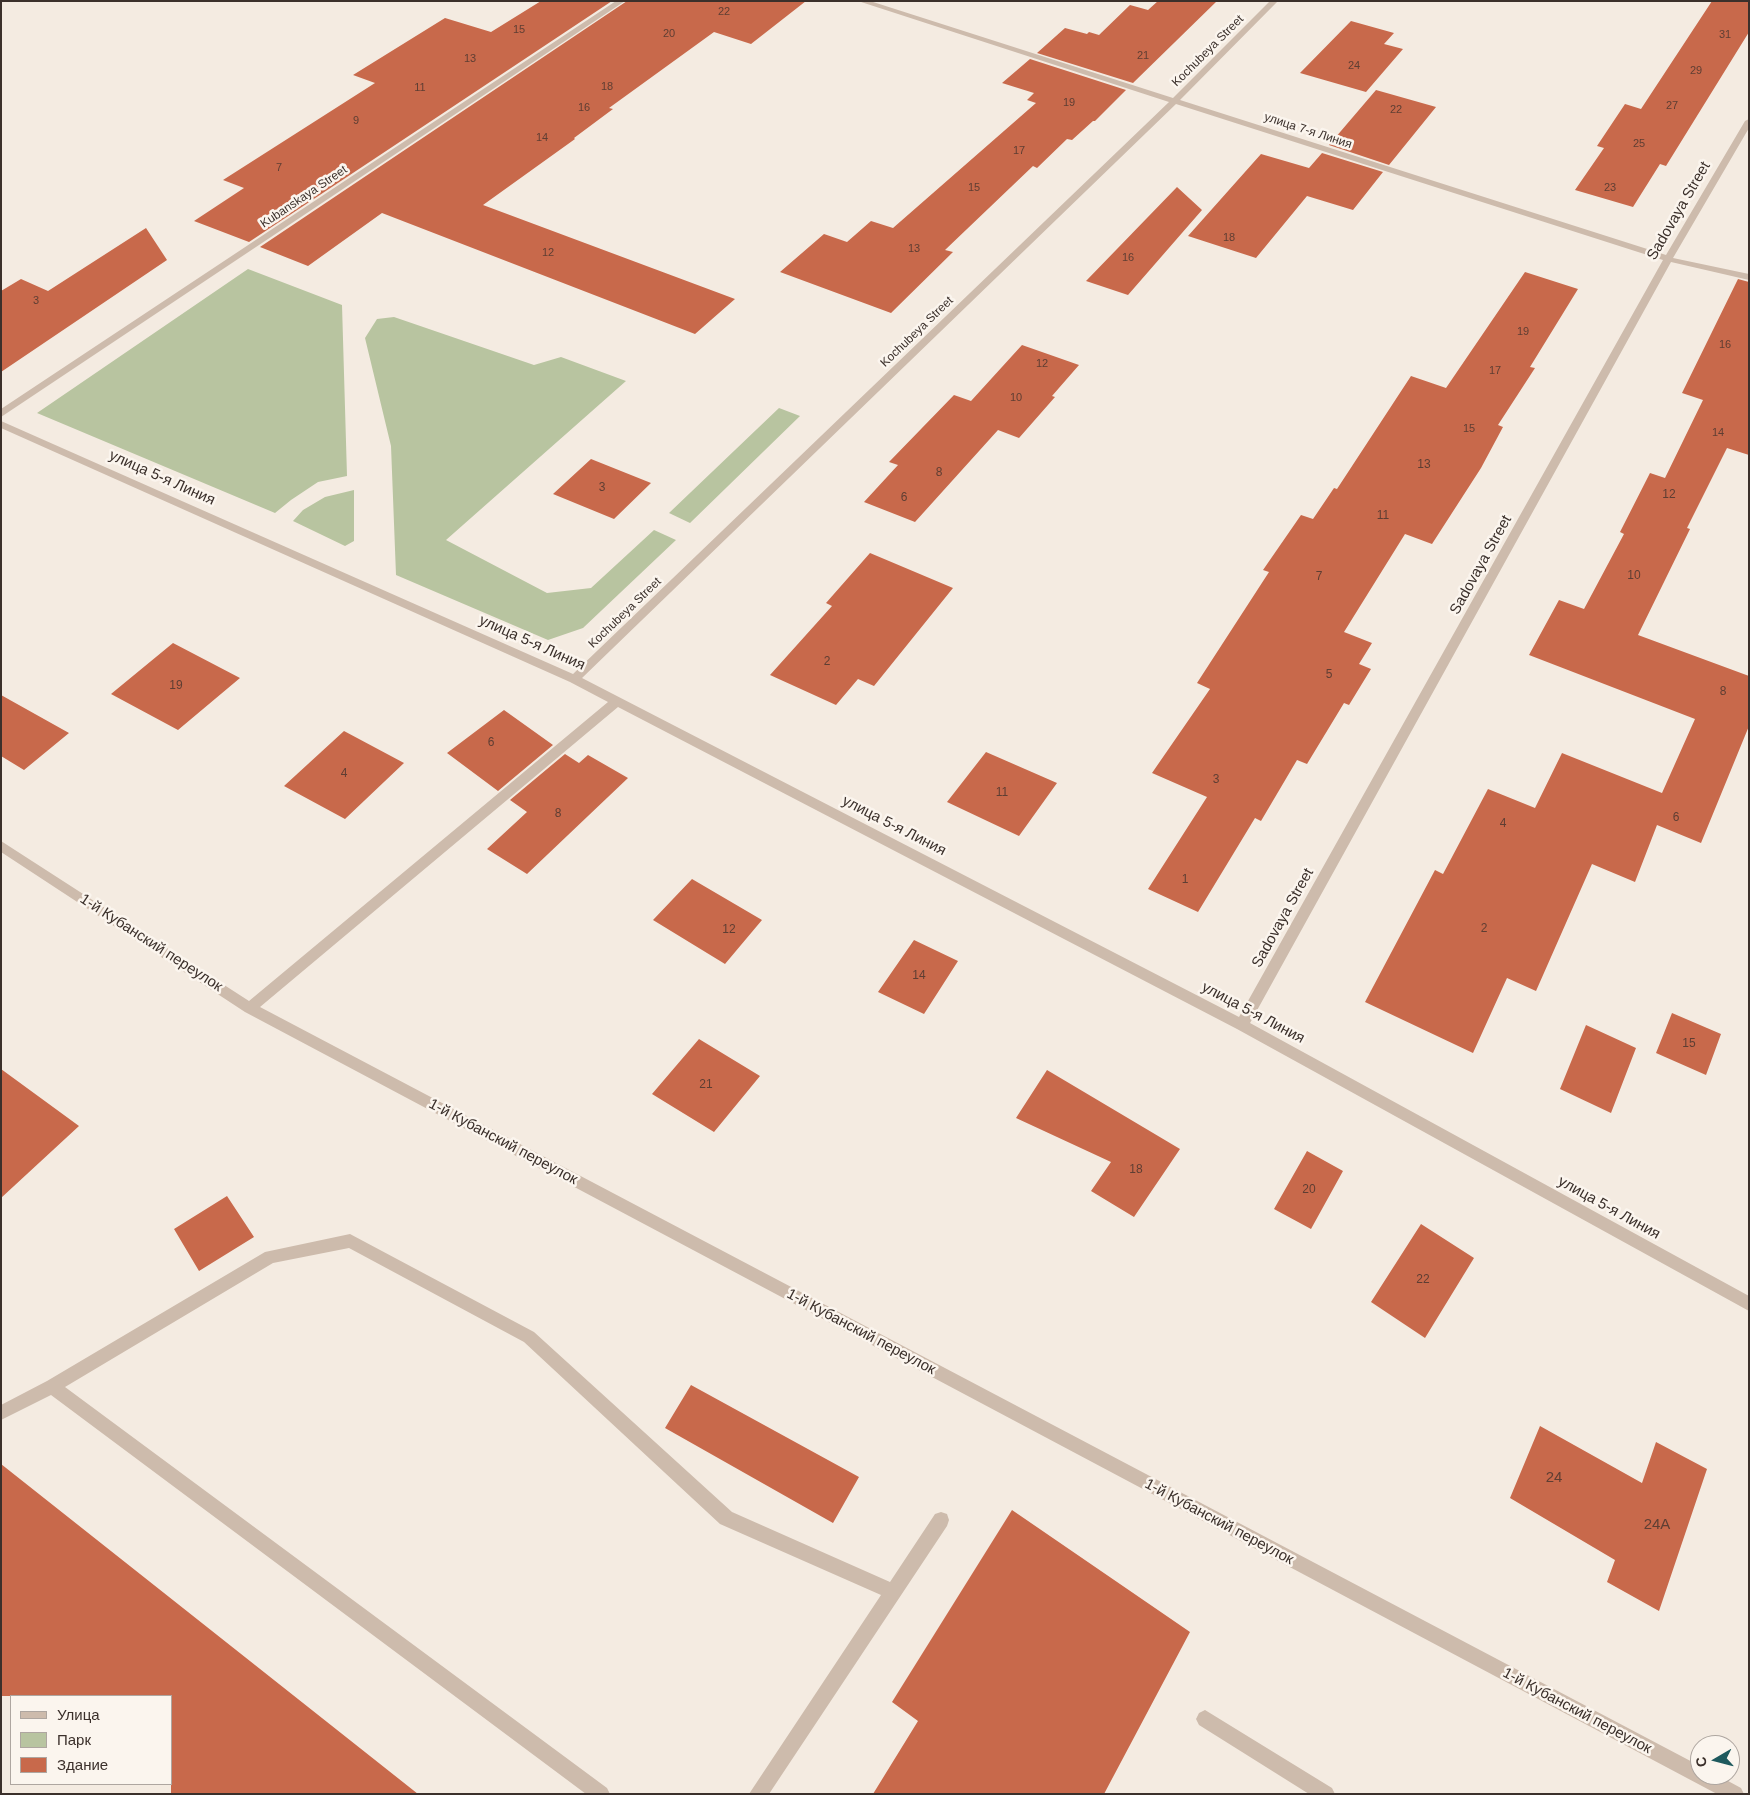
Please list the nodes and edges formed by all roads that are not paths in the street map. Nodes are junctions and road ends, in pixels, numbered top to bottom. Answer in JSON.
{"nodes":[{"id":1,"x":622,"y":1,"type":"edge"},
{"id":2,"x":862,"y":1,"type":"edge"},
{"id":3,"x":1274,"y":1,"type":"edge"},
{"id":4,"x":1175,"y":101,"type":"junction"},
{"id":5,"x":1749,"y":121,"type":"edge"},
{"id":6,"x":1668,"y":259,"type":"junction"},
{"id":7,"x":1749,"y":277,"type":"edge"},
{"id":8,"x":1,"y":414,"type":"edge"},
{"id":9,"x":1,"y":424,"type":"edge"},
{"id":10,"x":574,"y":679,"type":"junction"},
{"id":11,"x":617,"y":701,"type":"junction"},
{"id":12,"x":1,"y":846,"type":"edge"},
{"id":13,"x":250,"y":1008,"type":"junction"},
{"id":14,"x":1242,"y":1024,"type":"junction"},
{"id":15,"x":1749,"y":1304,"type":"edge"},
{"id":16,"x":52,"y":1386,"type":"junction"},
{"id":17,"x":1,"y":1413,"type":"edge"},
{"id":18,"x":941,"y":1520,"type":"dead end"},
{"id":19,"x":892,"y":1591,"type":"junction"},
{"id":20,"x":1205,"y":1719,"type":"dead end"},
{"id":21,"x":601,"y":1794,"type":"edge"},
{"id":22,"x":758,"y":1794,"type":"edge"},
{"id":23,"x":1326,"y":1794,"type":"edge"},
{"id":24,"x":1735,"y":1794,"type":"edge"}],
"edges":[{"from":1,"to":8,"type":"street","name":"Kubanskaya Street"},
{"from":2,"to":4,"type":"street","name":"улица 7-я Линия"},
{"from":3,"to":4,"type":"street","name":"Kochubeya Street"},
{"from":4,"to":6,"type":"street","name":"улица 7-я Линия"},
{"from":4,"to":10,"type":"street","name":"Kochubeya Street"},
{"from":5,"to":6,"type":"street","name":"Sadovaya Street"},
{"from":6,"to":7,"type":"street","name":"улица 7-я Линия"},
{"from":6,"to":14,"type":"street","name":"Sadovaya Street"},
{"from":9,"to":10,"type":"street","name":"улица 5-я Линия"},
{"from":10,"to":11,"type":"street","name":"улица 5-я Линия"},
{"from":11,"to":13,"type":"street"},
{"from":11,"to":14,"type":"street","name":"улица 5-я Линия"},
{"from":12,"to":13,"type":"street","name":"1-й Кубанский переулок"},
{"from":13,"to":24,"type":"street","name":"1-й Кубанский переулок"},
{"from":14,"to":15,"type":"street","name":"улица 5-я Линия"},
{"from":16,"to":17,"type":"street"},
{"from":16,"to":19,"type":"street"},
{"from":16,"to":21,"type":"street"},
{"from":18,"to":19,"type":"street"},
{"from":19,"to":22,"type":"street"},
{"from":20,"to":23,"type":"street"}]}
